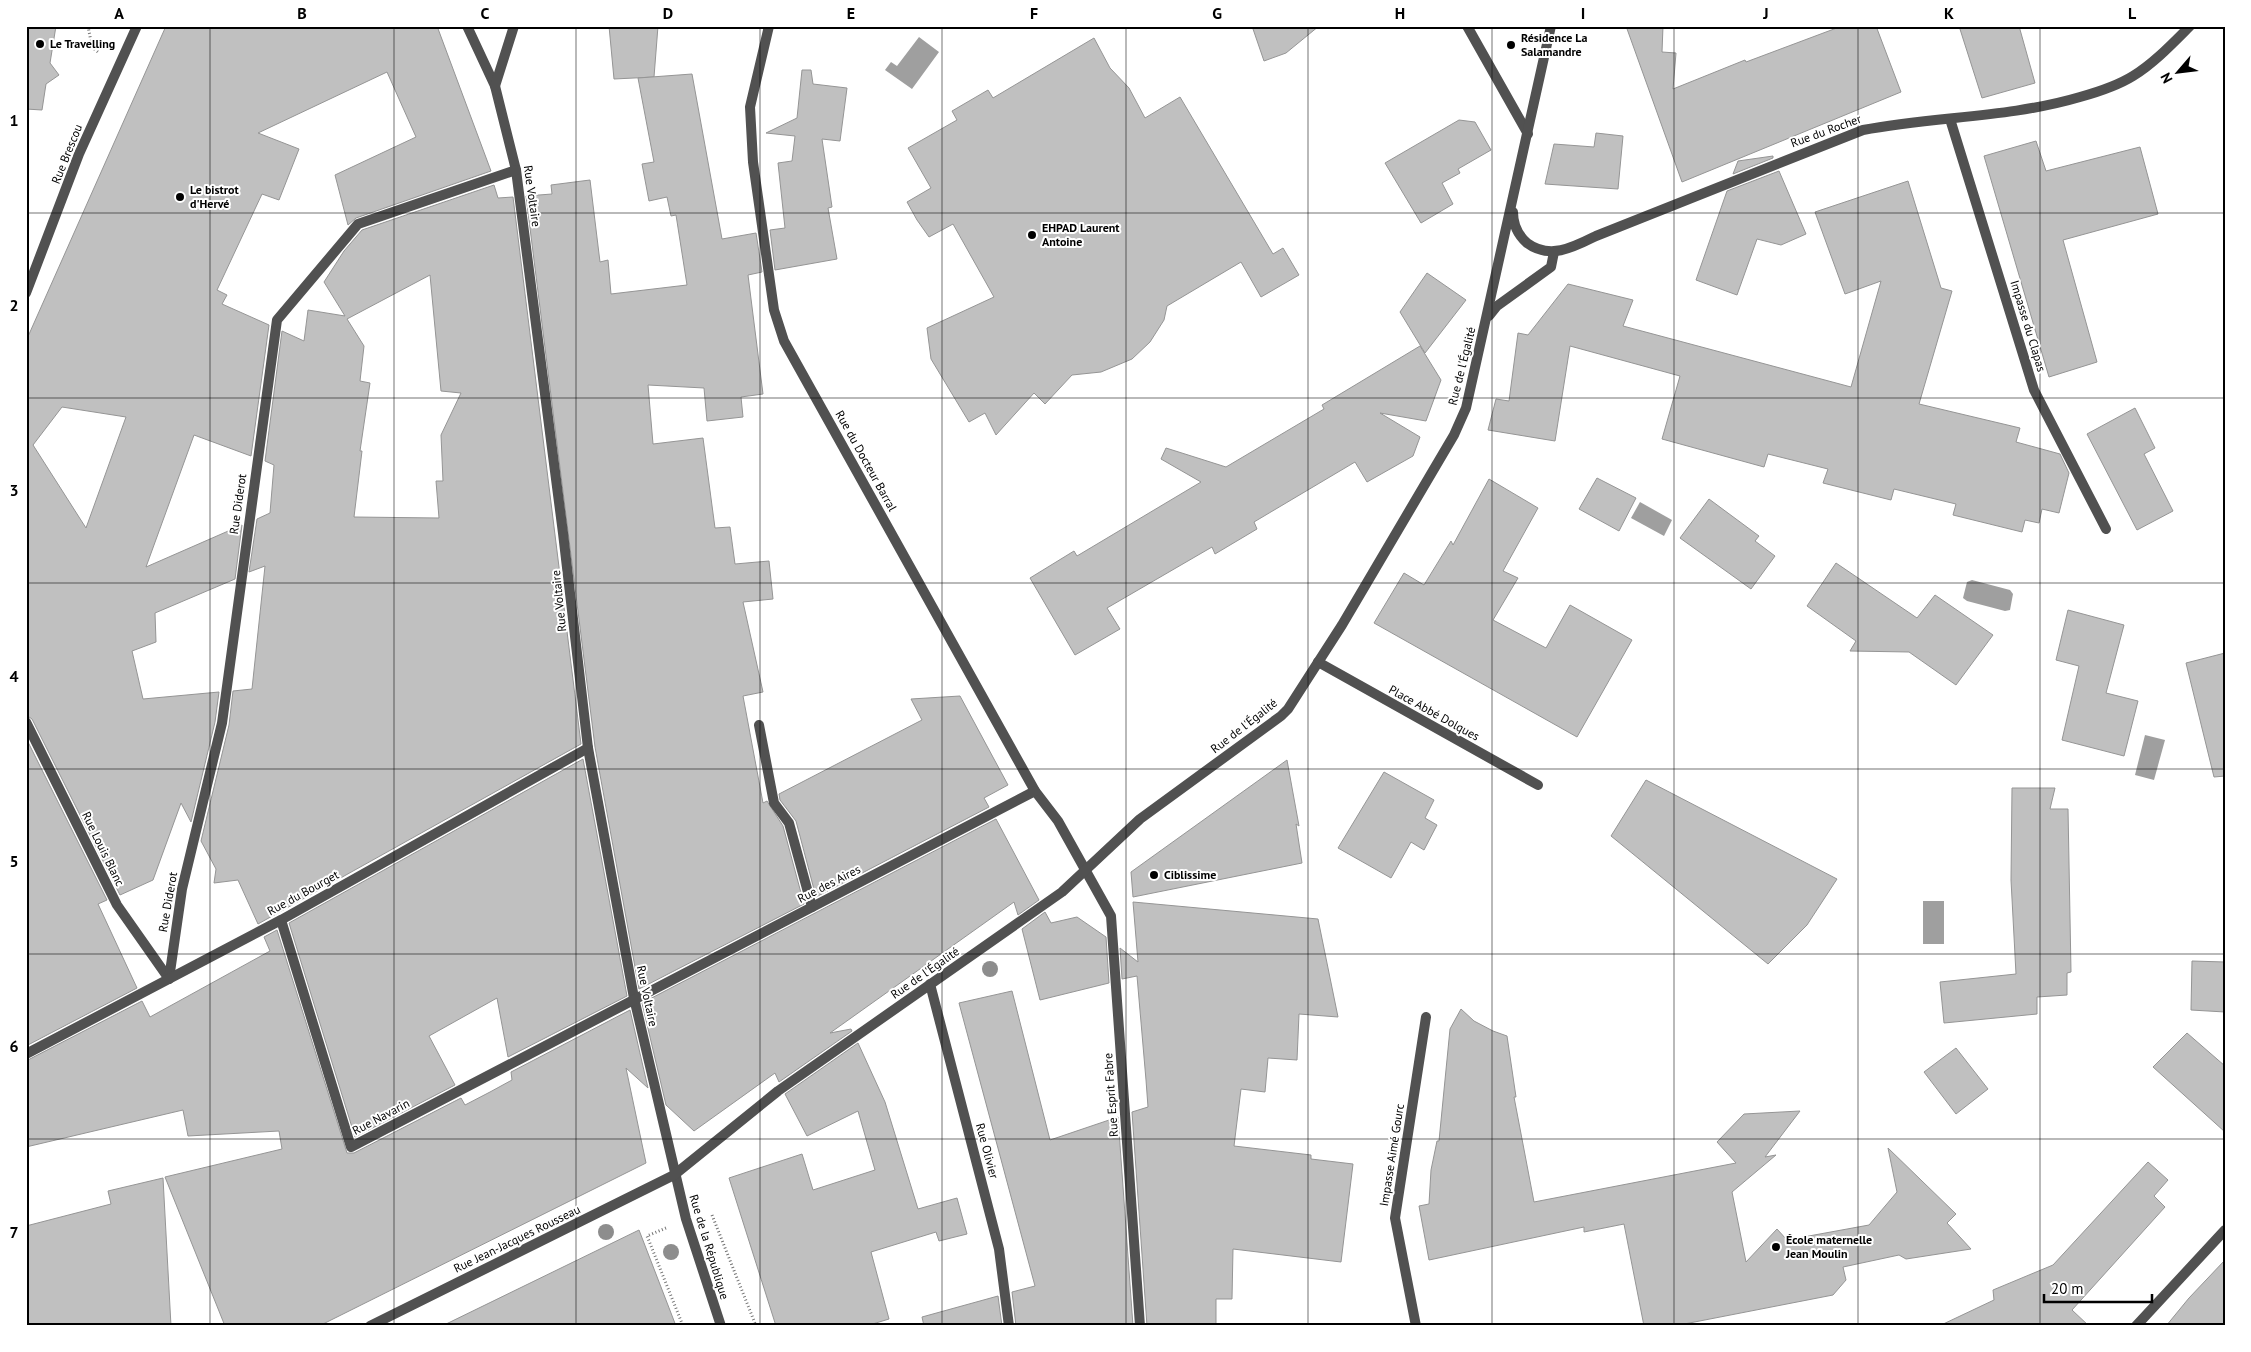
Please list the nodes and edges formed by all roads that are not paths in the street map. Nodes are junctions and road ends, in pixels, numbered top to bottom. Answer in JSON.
{"nodes":[{"id":1,"x":138,"y":26,"type":"edge"},
{"id":2,"x":468,"y":26,"type":"edge"},
{"id":3,"x":514,"y":26,"type":"edge"},
{"id":4,"x":770,"y":26,"type":"edge"},
{"id":5,"x":1467,"y":26,"type":"edge"},
{"id":6,"x":1551,"y":26,"type":"edge"},
{"id":7,"x":2190,"y":26,"type":"edge"},
{"id":8,"x":495,"y":86,"type":"junction"},
{"id":9,"x":1950,"y":119,"type":"junction"},
{"id":10,"x":1528,"y":134,"type":"junction"},
{"id":11,"x":516,"y":170,"type":"junction"},
{"id":12,"x":1512,"y":204,"type":"junction"},
{"id":13,"x":1554,"y":252,"type":"junction"},
{"id":14,"x":26,"y":293,"type":"edge"},
{"id":15,"x":1487,"y":319,"type":"junction"},
{"id":16,"x":2106,"y":529,"type":"dead end"},
{"id":17,"x":1318,"y":662,"type":"junction"},
{"id":18,"x":26,"y":722,"type":"edge"},
{"id":19,"x":759,"y":725,"type":"dead end"},
{"id":20,"x":588,"y":748,"type":"junction"},
{"id":21,"x":1538,"y":785,"type":"dead end"},
{"id":22,"x":1035,"y":790,"type":"junction"},
{"id":23,"x":1085,"y":870,"type":"junction"},
{"id":24,"x":812,"y":907,"type":"junction"},
{"id":25,"x":281,"y":920,"type":"junction"},
{"id":26,"x":169,"y":979,"type":"junction"},
{"id":27,"x":930,"y":984,"type":"junction"},
{"id":28,"x":634,"y":998,"type":"junction"},
{"id":29,"x":1426,"y":1017,"type":"dead end"},
{"id":30,"x":26,"y":1054,"type":"edge"},
{"id":31,"x":674,"y":1175,"type":"junction"},
{"id":32,"x":2225,"y":1230,"type":"edge"},
{"id":33,"x":370,"y":1326,"type":"edge"},
{"id":34,"x":721,"y":1326,"type":"edge"},
{"id":35,"x":1009,"y":1326,"type":"edge"},
{"id":36,"x":1140,"y":1326,"type":"edge"},
{"id":37,"x":1416,"y":1326,"type":"edge"},
{"id":38,"x":2136,"y":1326,"type":"edge"}],
"edges":[{"from":1,"to":14,"type":"street","name":"Rue Brescou"},
{"from":2,"to":8,"type":"street","name":"Rue Voltaire"},
{"from":3,"to":8,"type":"street"},
{"from":4,"to":22,"type":"street","name":"Rue du Docteur Barral"},
{"from":5,"to":10,"type":"street"},
{"from":6,"to":10,"type":"street","name":"Rue de l'Égalité"},
{"from":7,"to":9,"type":"street","name":"Rue du Rocher"},
{"from":8,"to":11,"type":"street","name":"Rue Voltaire"},
{"from":9,"to":13,"type":"street","name":"Rue du Rocher"},
{"from":9,"to":16,"type":"street","name":"Impasse du Clapas"},
{"from":10,"to":12,"type":"street","name":"Rue de l'Égalité"},
{"from":11,"to":20,"type":"street","name":"Rue Voltaire"},
{"from":11,"to":26,"type":"street","name":"Rue Diderot"},
{"from":12,"to":13,"type":"street"},
{"from":12,"to":15,"type":"street","name":"Rue de l'Égalité"},
{"from":13,"to":15,"type":"street"},
{"from":15,"to":17,"type":"street","name":"Rue de l'Égalité"},
{"from":17,"to":21,"type":"street","name":"Place Abbé Dolques"},
{"from":17,"to":23,"type":"street","name":"Rue de l'Égalité"},
{"from":18,"to":26,"type":"street","name":"Rue Louis Blanc"},
{"from":19,"to":24,"type":"street"},
{"from":20,"to":25,"type":"street","name":"Rue du Bourget"},
{"from":20,"to":28,"type":"street","name":"Rue Voltaire"},
{"from":22,"to":23,"type":"street","name":"Rue du Docteur Barral"},
{"from":22,"to":24,"type":"street","name":"Rue des Aires"},
{"from":23,"to":27,"type":"street","name":"Rue de l'Égalité"},
{"from":23,"to":36,"type":"street","name":"Rue Esprit Fabre"},
{"from":24,"to":28,"type":"street","name":"Rue des Aires"},
{"from":25,"to":26,"type":"street","name":"Rue du Bourget"},
{"from":25,"to":28,"type":"street","name":"Rue Navarin"},
{"from":26,"to":30,"type":"street","name":"Rue du Bourget"},
{"from":27,"to":31,"type":"street","name":"Rue de l'Égalité"},
{"from":27,"to":35,"type":"street","name":"Rue Olivier"},
{"from":28,"to":31,"type":"street","name":"Rue Voltaire"},
{"from":29,"to":37,"type":"street","name":"Impasse Aimé Gourc"},
{"from":31,"to":33,"type":"street","name":"Rue Jean-Jacques Rousseau"},
{"from":31,"to":34,"type":"street","name":"Rue de la République"},
{"from":32,"to":38,"type":"street"}]}
